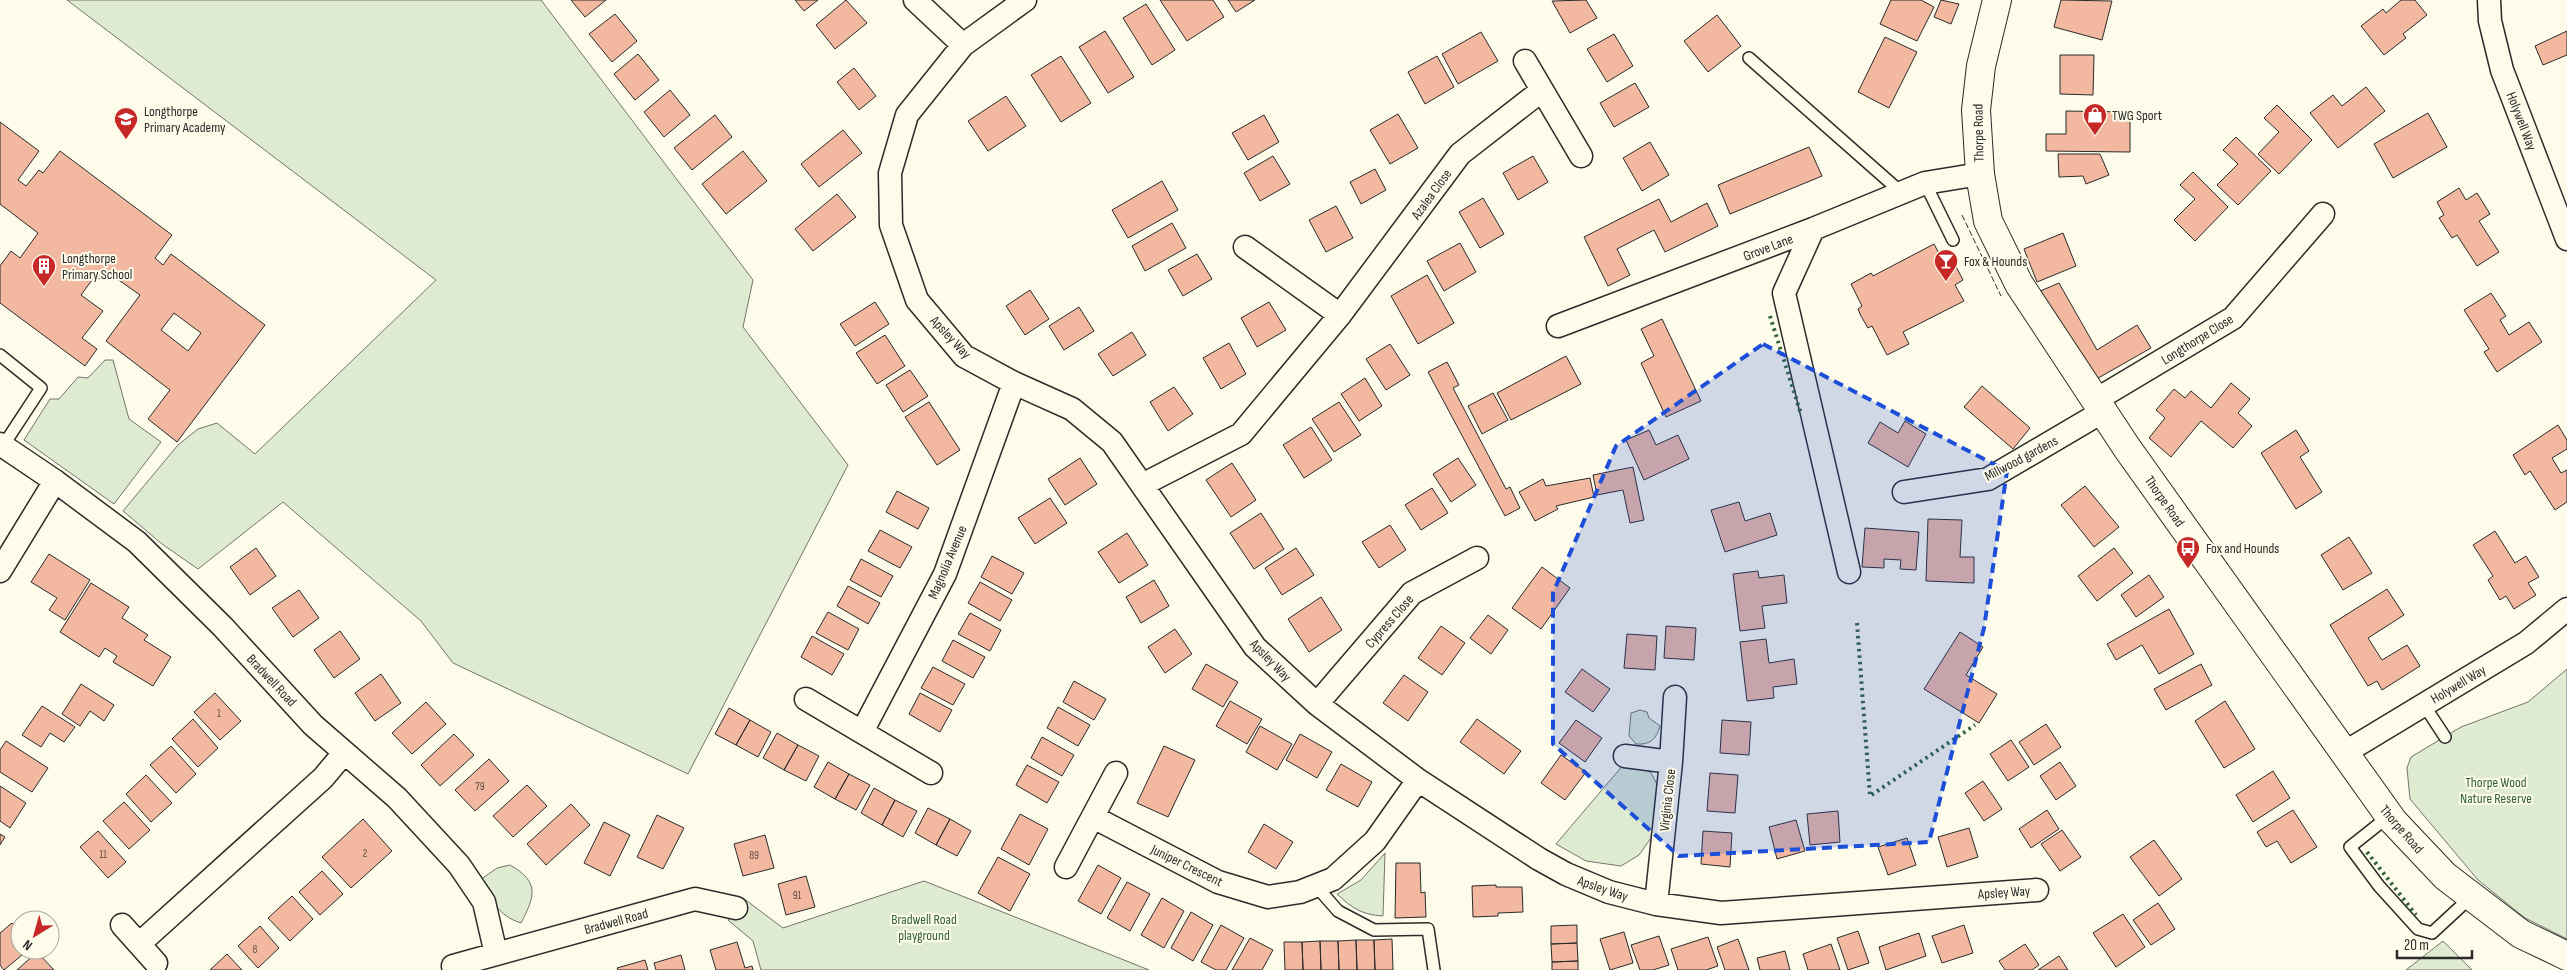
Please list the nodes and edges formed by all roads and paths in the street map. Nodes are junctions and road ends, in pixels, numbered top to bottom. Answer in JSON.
{"nodes":[{"id":1,"x":915,"y":0,"type":"edge"},
{"id":2,"x":1025,"y":0,"type":"edge"},
{"id":3,"x":1997,"y":0,"type":"edge"},
{"id":4,"x":2490,"y":0,"type":"edge"},
{"id":5,"x":963,"y":45,"type":"junction"},
{"id":6,"x":1749,"y":58,"type":"dead end"},
{"id":7,"x":1525,"y":61,"type":"dead end"},
{"id":8,"x":1541,"y":92,"type":"junction"},
{"id":9,"x":1581,"y":156,"type":"dead end"},
{"id":10,"x":1980,"y":174,"type":"junction"},
{"id":11,"x":1925,"y":183,"type":"junction"},
{"id":12,"x":1902,"y":193,"type":"junction"},
{"id":13,"x":2323,"y":214,"type":"dead end"},
{"id":14,"x":1813,"y":229,"type":"junction"},
{"id":15,"x":2567,"y":239,"type":"edge"},
{"id":16,"x":1953,"y":240,"type":"dead end"},
{"id":17,"x":1245,"y":248,"type":"dead end"},
{"id":18,"x":1340,"y":315,"type":"junction"},
{"id":19,"x":1558,"y":326,"type":"dead end"},
{"id":20,"x":0,"y":355,"type":"edge"},
{"id":21,"x":1014,"y":383,"type":"junction"},
{"id":22,"x":2098,"y":406,"type":"junction"},
{"id":23,"x":1,"y":445,"type":"edge"},
{"id":24,"x":55,"y":481,"type":"junction"},
{"id":25,"x":1142,"y":484,"type":"junction"},
{"id":26,"x":1904,"y":492,"type":"dead end"},
{"id":27,"x":1477,"y":558,"type":"dead end"},
{"id":28,"x":0,"y":571,"type":"edge"},
{"id":29,"x":1849,"y":572,"type":"dead end"},
{"id":30,"x":2567,"y":609,"type":"edge"},
{"id":31,"x":1675,"y":697,"type":"dead end"},
{"id":32,"x":806,"y":699,"type":"dead end"},
{"id":33,"x":1316,"y":704,"type":"junction"},
{"id":34,"x":2424,"y":705,"type":"junction"},
{"id":35,"x":862,"y":732,"type":"junction"},
{"id":36,"x":2445,"y":737,"type":"dead end"},
{"id":37,"x":344,"y":753,"type":"junction"},
{"id":38,"x":2344,"y":753,"type":"junction"},
{"id":39,"x":1625,"y":756,"type":"dead end"},
{"id":40,"x":1671,"y":762,"type":"junction"},
{"id":41,"x":931,"y":773,"type":"dead end"},
{"id":42,"x":1116,"y":773,"type":"dead end"},
{"id":43,"x":1418,"y":780,"type":"junction"},
{"id":44,"x":1093,"y":816,"type":"junction"},
{"id":45,"x":2389,"y":816,"type":"junction"},
{"id":46,"x":1066,"y":866,"type":"dead end"},
{"id":47,"x":1316,"y":886,"type":"junction"},
{"id":48,"x":2038,"y":890,"type":"dead end"},
{"id":49,"x":2472,"y":896,"type":"junction"},
{"id":50,"x":1656,"y":904,"type":"junction"},
{"id":51,"x":736,"y":908,"type":"dead end"},
{"id":52,"x":122,"y":925,"type":"dead end"},
{"id":53,"x":139,"y":944,"type":"junction"},
{"id":54,"x":496,"y":954,"type":"junction"},
{"id":55,"x":2567,"y":956,"type":"edge"},
{"id":56,"x":156,"y":963,"type":"dead end"},
{"id":57,"x":453,"y":966,"type":"dead end"},
{"id":58,"x":1434,"y":970,"type":"edge"}],
"edges":[{"from":1,"to":5,"type":"street"},
{"from":2,"to":5,"type":"street","name":"Apsley Way"},
{"from":3,"to":10,"type":"street","name":"Thorpe Road"},
{"from":4,"to":15,"type":"street","name":"Holywell Way"},
{"from":5,"to":21,"type":"street","name":"Apsley Way"},
{"from":6,"to":12,"type":"lane"},
{"from":7,"to":8,"type":"street"},
{"from":8,"to":9,"type":"street"},
{"from":8,"to":18,"type":"street","name":"Azalea Close"},
{"from":10,"to":11,"type":"street","name":"Grove Lane"},
{"from":10,"to":22,"type":"street","name":"Thorpe Road"},
{"from":11,"to":12,"type":"street","name":"Grove Lane"},
{"from":11,"to":16,"type":"lane"},
{"from":12,"to":14,"type":"street","name":"Grove Lane"},
{"from":13,"to":22,"type":"street","name":"Longthorpe Close"},
{"from":14,"to":19,"type":"street","name":"Grove Lane"},
{"from":14,"to":29,"type":"street"},
{"from":17,"to":18,"type":"street"},
{"from":18,"to":25,"type":"street","name":"Azalea Close"},
{"from":20,"to":23,"type":"lane"},
{"from":21,"to":25,"type":"street","name":"Apsley Way"},
{"from":21,"to":35,"type":"street","name":"Magnolia Avenue"},
{"from":22,"to":26,"type":"street","name":"Millwood gardens"},
{"from":22,"to":38,"type":"street","name":"Thorpe Road"},
{"from":23,"to":24,"type":"street","name":"Bradwell Road"},
{"from":24,"to":28,"type":"street"},
{"from":24,"to":37,"type":"street","name":"Bradwell Road"},
{"from":25,"to":33,"type":"street","name":"Apsley Way"},
{"from":27,"to":33,"type":"street","name":"Cypress Close"},
{"from":30,"to":34,"type":"street","name":"Holywell Way"},
{"from":31,"to":40,"type":"street","name":"Virginia Close"},
{"from":32,"to":35,"type":"street"},
{"from":33,"to":43,"type":"street","name":"Apsley Way"},
{"from":34,"to":36,"type":"lane"},
{"from":34,"to":38,"type":"street","name":"Holywell Way"},
{"from":35,"to":41,"type":"street"},
{"from":37,"to":53,"type":"street"},
{"from":37,"to":54,"type":"street","name":"Bradwell Road"},
{"from":38,"to":45,"type":"street","name":"Thorpe Road"},
{"from":39,"to":40,"type":"street"},
{"from":40,"to":50,"type":"street","name":"Virginia Close"},
{"from":42,"to":44,"type":"street"},
{"from":43,"to":47,"type":"street","name":"Juniper Crescent"},
{"from":43,"to":50,"type":"street","name":"Apsley Way"},
{"from":44,"to":46,"type":"street"},
{"from":44,"to":47,"type":"street","name":"Juniper Crescent"},
{"from":45,"to":49,"type":"street","name":"Thorpe Road"},
{"from":45,"to":49,"type":"lane"},
{"from":47,"to":58,"type":"lane"},
{"from":48,"to":50,"type":"street","name":"Apsley Way"},
{"from":49,"to":55,"type":"street","name":"Thorpe Road"},
{"from":51,"to":54,"type":"street","name":"Bradwell Road"},
{"from":52,"to":53,"type":"street"},
{"from":53,"to":56,"type":"street"},
{"from":54,"to":57,"type":"street","name":"Bradwell Road"}]}
